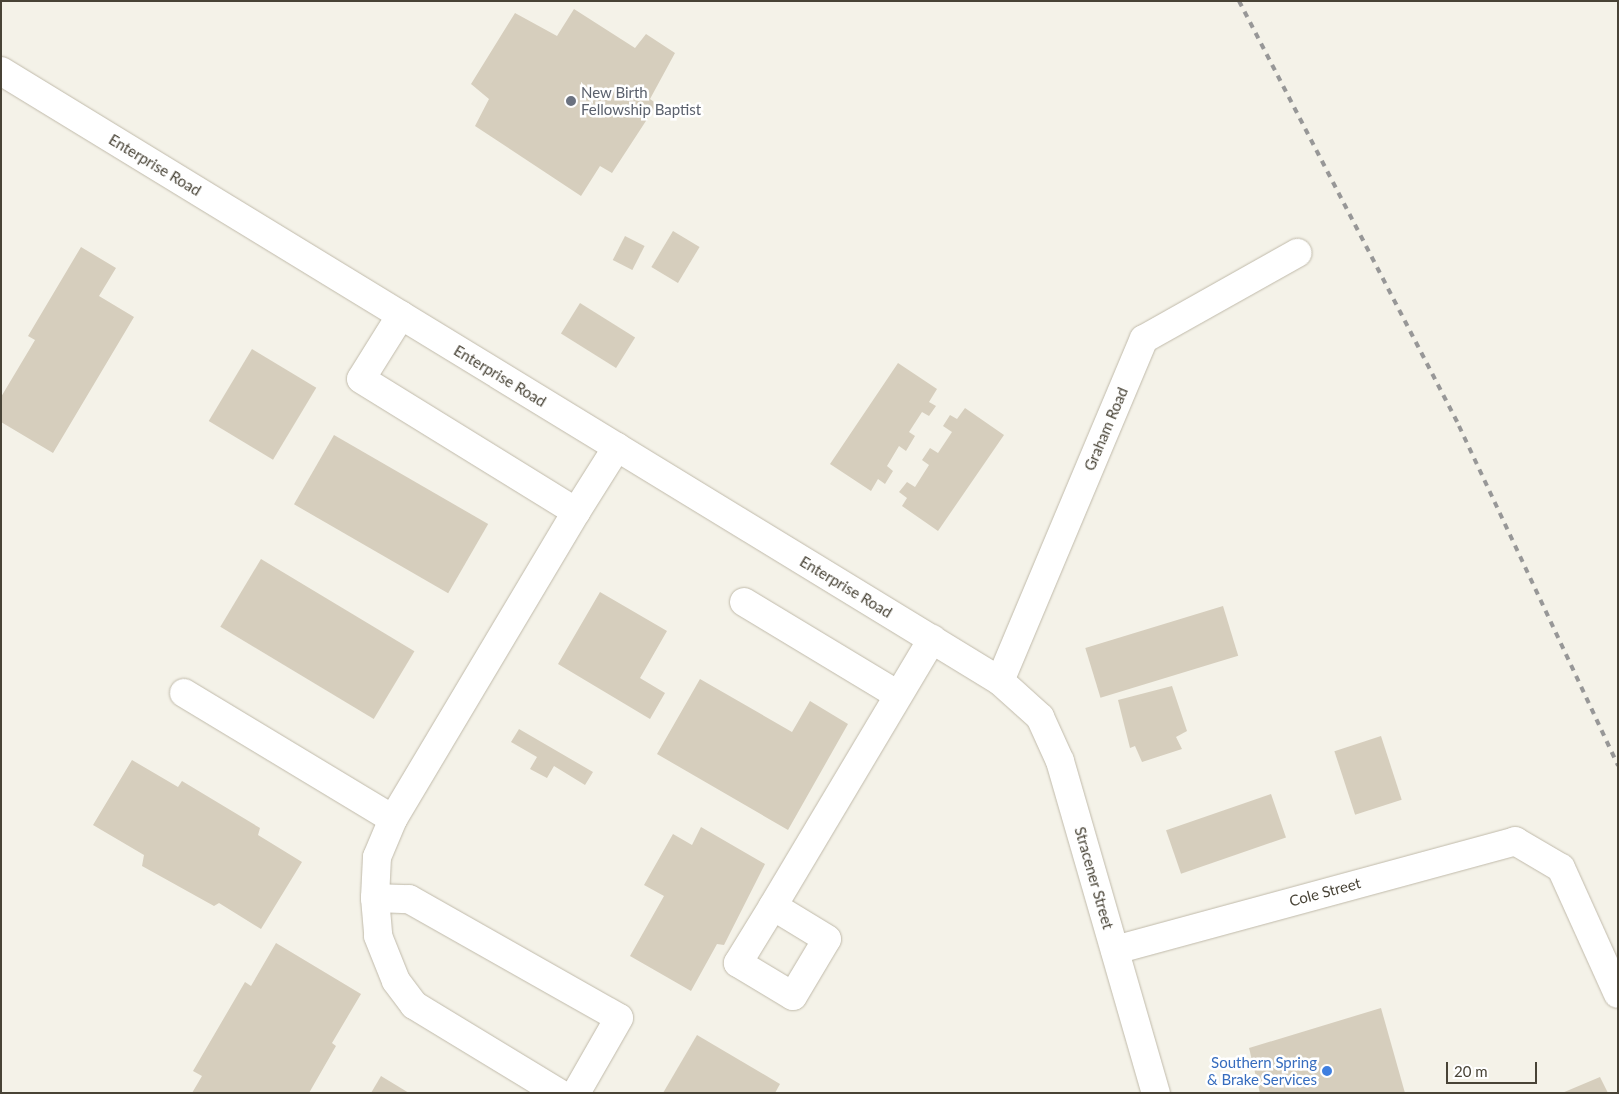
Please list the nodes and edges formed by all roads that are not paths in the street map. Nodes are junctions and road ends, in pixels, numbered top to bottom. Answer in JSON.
{"nodes":[{"id":1,"x":1,"y":71,"type":"edge"},
{"id":2,"x":1297,"y":253,"type":"dead end"},
{"id":3,"x":401,"y":315,"type":"junction"},
{"id":4,"x":617,"y":447,"type":"junction"},
{"id":5,"x":576,"y":512,"type":"junction"},
{"id":6,"x":744,"y":602,"type":"dead end"},
{"id":7,"x":932,"y":639,"type":"junction"},
{"id":8,"x":1000,"y":681,"type":"junction"},
{"id":9,"x":184,"y":694,"type":"dead end"},
{"id":10,"x":898,"y":695,"type":"junction"},
{"id":11,"x":393,"y":819,"type":"junction"},
{"id":12,"x":375,"y":898,"type":"junction"},
{"id":13,"x":773,"y":906,"type":"dead end"},
{"id":14,"x":1115,"y":950,"type":"junction"},
{"id":15,"x":1618,"y":994,"type":"edge"},
{"id":16,"x":559,"y":1093,"type":"edge"},
{"id":17,"x":576,"y":1093,"type":"edge"},
{"id":18,"x":1156,"y":1093,"type":"edge"}],
"edges":[{"from":1,"to":3,"type":"street","name":"Enterprise Road"},
{"from":2,"to":8,"type":"street","name":"Graham Road"},
{"from":3,"to":4,"type":"street","name":"Enterprise Road"},
{"from":3,"to":5,"type":"street"},
{"from":4,"to":5,"type":"street"},
{"from":4,"to":7,"type":"street","name":"Enterprise Road"},
{"from":5,"to":11,"type":"street"},
{"from":6,"to":10,"type":"street"},
{"from":7,"to":8,"type":"street","name":"Enterprise Road"},
{"from":7,"to":10,"type":"street"},
{"from":8,"to":14,"type":"street","name":"Stracener Street"},
{"from":9,"to":11,"type":"street"},
{"from":10,"to":13,"type":"street"},
{"from":11,"to":12,"type":"street"},
{"from":12,"to":16,"type":"street"},
{"from":12,"to":17,"type":"street"},
{"from":14,"to":15,"type":"street","name":"Cole Street"},
{"from":14,"to":18,"type":"street","name":"Stracener Street"}]}
